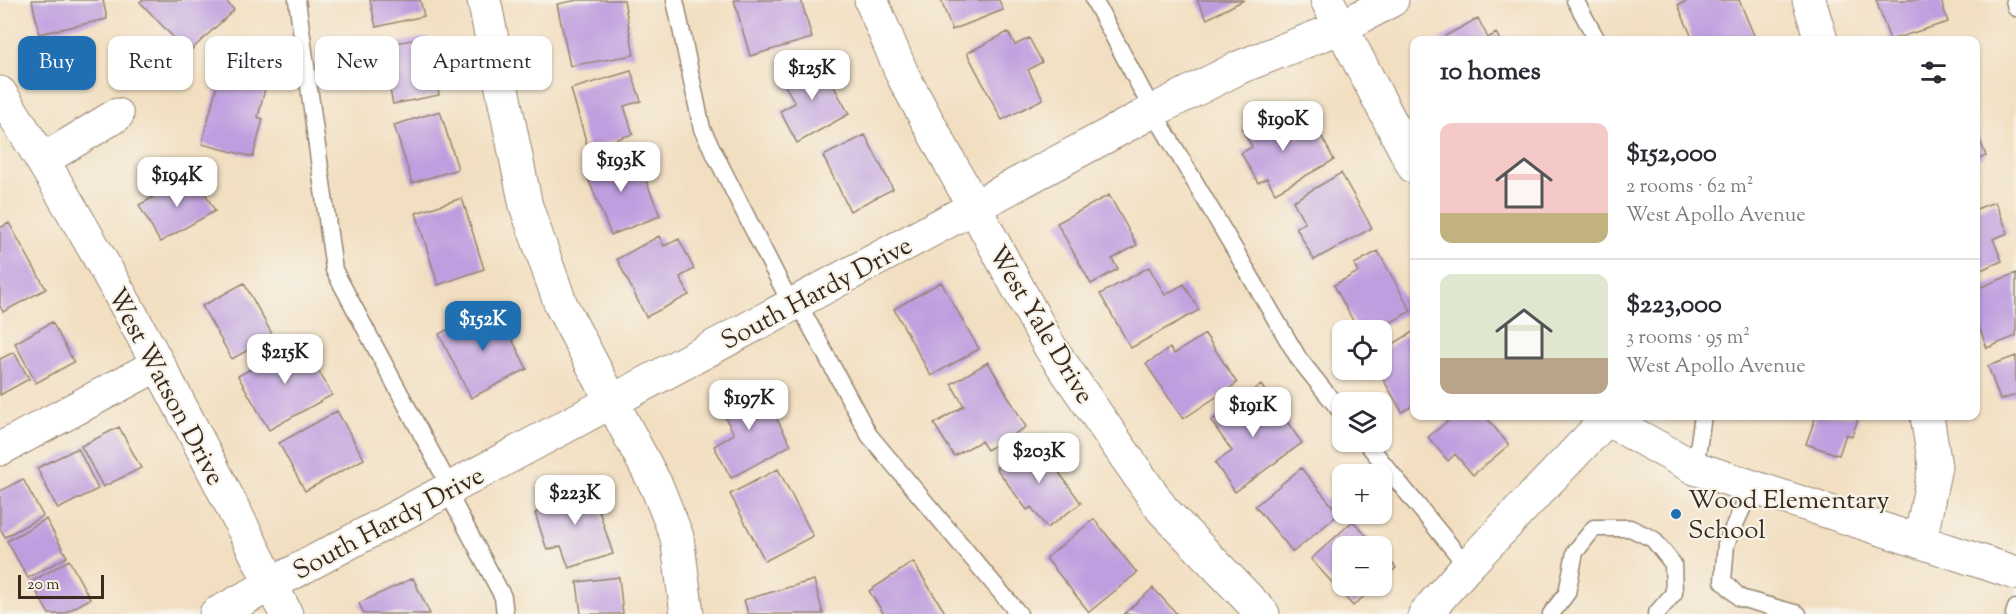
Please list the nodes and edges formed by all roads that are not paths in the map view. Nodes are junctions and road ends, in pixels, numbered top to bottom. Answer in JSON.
{"nodes":[{"id":1,"x":297,"y":0,"type":"edge"},
{"id":2,"x":484,"y":0,"type":"edge"},
{"id":3,"x":675,"y":0,"type":"edge"},
{"id":4,"x":871,"y":0,"type":"edge"},
{"id":5,"x":1094,"y":0,"type":"edge"},
{"id":6,"x":1392,"y":0,"type":"edge"},
{"id":7,"x":1575,"y":0,"type":"edge"},
{"id":8,"x":1809,"y":0,"type":"edge"},
{"id":9,"x":2014,"y":0,"type":"edge"},
{"id":10,"x":2016,"y":8,"type":"edge"},
{"id":11,"x":1335,"y":13,"type":"edge"},
{"id":12,"x":1595,"y":36,"type":"edge"},
{"id":13,"x":1820,"y":36,"type":"edge"},
{"id":14,"x":0,"y":93,"type":"edge"},
{"id":15,"x":1153,"y":111,"type":"junction"},
{"id":16,"x":117,"y":115,"type":"dead end"},
{"id":17,"x":1410,"y":159,"type":"edge"},
{"id":18,"x":43,"y":160,"type":"junction"},
{"id":19,"x":973,"y":208,"type":"junction"},
{"id":20,"x":794,"y":303,"type":"junction"},
{"id":21,"x":157,"y":365,"type":"junction"},
{"id":22,"x":1332,"y":400,"type":"edge"},
{"id":23,"x":613,"y":402,"type":"junction"},
{"id":24,"x":1601,"y":420,"type":"edge"},
{"id":25,"x":1607,"y":420,"type":"edge"},
{"id":26,"x":1702,"y":420,"type":"edge"},
{"id":27,"x":1928,"y":420,"type":"edge"},
{"id":28,"x":0,"y":449,"type":"edge"},
{"id":29,"x":1374,"y":452,"type":"edge"},
{"id":30,"x":1695,"y":468,"type":"junction"},
{"id":31,"x":1752,"y":487,"type":"junction"},
{"id":32,"x":449,"y":490,"type":"junction"},
{"id":33,"x":1920,"y":542,"type":"junction"},
{"id":34,"x":1467,"y":566,"type":"junction"},
{"id":35,"x":2016,"y":573,"type":"edge"},
{"id":36,"x":272,"y":584,"type":"junction"},
{"id":37,"x":2016,"y":608,"type":"edge"},
{"id":38,"x":1429,"y":613,"type":"edge"},
{"id":39,"x":216,"y":614,"type":"edge"},
{"id":40,"x":286,"y":614,"type":"edge"},
{"id":41,"x":505,"y":614,"type":"edge"},
{"id":42,"x":687,"y":614,"type":"edge"},
{"id":43,"x":1019,"y":614,"type":"edge"},
{"id":44,"x":1263,"y":614,"type":"edge"},
{"id":45,"x":1551,"y":614,"type":"edge"},
{"id":46,"x":1656,"y":614,"type":"edge"},
{"id":47,"x":1798,"y":614,"type":"edge"},
{"id":48,"x":2014,"y":614,"type":"edge"}],
"edges":[{"from":1,"to":32,"type":"lane"},
{"from":2,"to":23,"type":"street"},
{"from":3,"to":20,"type":"lane"},
{"from":4,"to":19,"type":"street","name":"West Yale Drive"},
{"from":5,"to":15,"type":"lane"},
{"from":6,"to":11,"type":"street","name":"South Hardy Drive"},
{"from":7,"to":12,"type":"lane"},
{"from":8,"to":13,"type":"street"},
{"from":9,"to":10,"type":"lane"},
{"from":11,"to":15,"type":"street","name":"South Hardy Drive"},
{"from":11,"to":17,"type":"street"},
{"from":14,"to":18,"type":"street","name":"West Watson Drive"},
{"from":15,"to":19,"type":"street","name":"South Hardy Drive"},
{"from":15,"to":22,"type":"lane"},
{"from":16,"to":18,"type":"street"},
{"from":18,"to":21,"type":"street","name":"West Watson Drive"},
{"from":19,"to":20,"type":"street","name":"South Hardy Drive"},
{"from":19,"to":44,"type":"street","name":"West Yale Drive"},
{"from":20,"to":23,"type":"street","name":"South Hardy Drive"},
{"from":20,"to":43,"type":"lane"},
{"from":21,"to":28,"type":"street"},
{"from":21,"to":36,"type":"street","name":"West Watson Drive"},
{"from":23,"to":32,"type":"street","name":"South Hardy Drive"},
{"from":23,"to":42,"type":"street"},
{"from":24,"to":34,"type":"street"},
{"from":25,"to":30,"type":"street"},
{"from":26,"to":30,"type":"lane"},
{"from":27,"to":33,"type":"street"},
{"from":29,"to":34,"type":"lane"},
{"from":30,"to":31,"type":"street"},
{"from":31,"to":33,"type":"street"},
{"from":31,"to":47,"type":"lane"},
{"from":32,"to":36,"type":"street","name":"South Hardy Drive"},
{"from":32,"to":41,"type":"lane"},
{"from":33,"to":35,"type":"street"},
{"from":34,"to":38,"type":"street"},
{"from":36,"to":39,"type":"street","name":"South Hardy Drive"},
{"from":36,"to":40,"type":"street","name":"West Watson Drive"},
{"from":37,"to":48,"type":"lane"},
{"from":45,"to":46,"type":"lane"}]}
